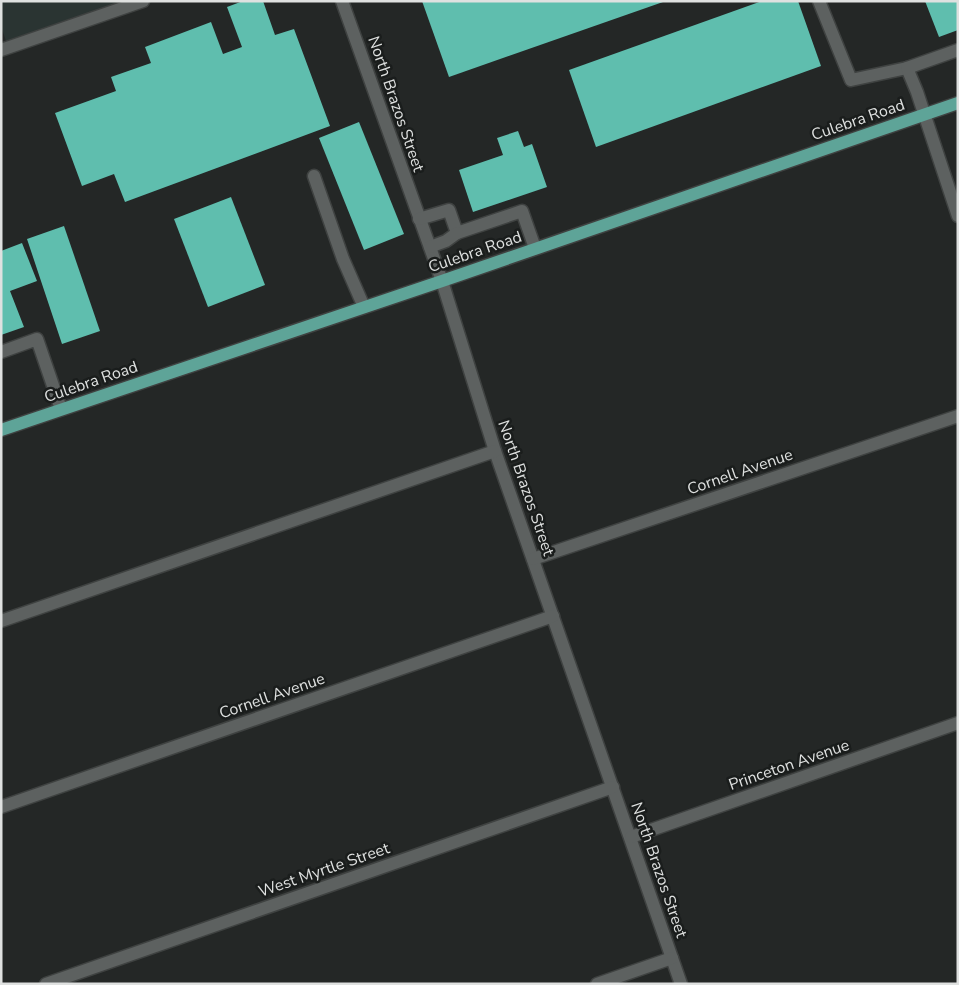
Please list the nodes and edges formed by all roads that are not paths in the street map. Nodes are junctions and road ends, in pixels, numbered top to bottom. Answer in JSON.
{"nodes":[{"id":1,"x":143,"y":1,"type":"edge"},
{"id":2,"x":342,"y":1,"type":"edge"},
{"id":3,"x":820,"y":1,"type":"edge"},
{"id":4,"x":1,"y":50,"type":"edge"},
{"id":5,"x":958,"y":50,"type":"edge"},
{"id":6,"x":907,"y":68,"type":"junction"},
{"id":7,"x":958,"y":103,"type":"edge"},
{"id":8,"x":923,"y":115,"type":"junction"},
{"id":9,"x":314,"y":176,"type":"dead end"},
{"id":10,"x":958,"y":216,"type":"edge"},
{"id":11,"x":419,"y":219,"type":"junction"},
{"id":12,"x":457,"y":233,"type":"junction"},
{"id":13,"x":430,"y":247,"type":"junction"},
{"id":14,"x":536,"y":248,"type":"junction"},
{"id":15,"x":442,"y":281,"type":"junction"},
{"id":16,"x":364,"y":307,"type":"junction"},
{"id":17,"x":1,"y":352,"type":"edge"},
{"id":18,"x":61,"y":409,"type":"junction"},
{"id":19,"x":958,"y":416,"type":"edge"},
{"id":20,"x":1,"y":430,"type":"edge"},
{"id":21,"x":495,"y":451,"type":"junction"},
{"id":22,"x":532,"y":559,"type":"junction"},
{"id":23,"x":554,"y":616,"type":"junction"},
{"id":24,"x":1,"y":621,"type":"edge"},
{"id":25,"x":958,"y":723,"type":"edge"},
{"id":26,"x":613,"y":787,"type":"junction"},
{"id":27,"x":1,"y":807,"type":"edge"},
{"id":28,"x":630,"y":837,"type":"junction"},
{"id":29,"x":672,"y":958,"type":"junction"},
{"id":30,"x":46,"y":984,"type":"edge"},
{"id":31,"x":597,"y":984,"type":"edge"},
{"id":32,"x":681,"y":984,"type":"edge"}],
"edges":[{"from":1,"to":4,"type":"street"},
{"from":2,"to":11,"type":"street","name":"North Brazos Street"},
{"from":3,"to":6,"type":"street"},
{"from":5,"to":6,"type":"street"},
{"from":6,"to":8,"type":"street"},
{"from":7,"to":8,"type":"main road","name":"Culebra Road"},
{"from":8,"to":10,"type":"street"},
{"from":8,"to":14,"type":"main road","name":"Culebra Road"},
{"from":9,"to":16,"type":"street"},
{"from":11,"to":12,"type":"street"},
{"from":11,"to":13,"type":"street","name":"North Brazos Street"},
{"from":12,"to":13,"type":"street"},
{"from":12,"to":14,"type":"street"},
{"from":13,"to":15,"type":"street","name":"North Brazos Street"},
{"from":14,"to":15,"type":"main road","name":"Culebra Road"},
{"from":15,"to":16,"type":"main road","name":"Culebra Road"},
{"from":15,"to":21,"type":"street","name":"North Brazos Street"},
{"from":16,"to":18,"type":"main road","name":"Culebra Road"},
{"from":17,"to":18,"type":"street"},
{"from":18,"to":20,"type":"main road","name":"Culebra Road"},
{"from":19,"to":22,"type":"street","name":"Cornell Avenue"},
{"from":21,"to":22,"type":"street","name":"North Brazos Street"},
{"from":21,"to":24,"type":"street"},
{"from":22,"to":23,"type":"street","name":"North Brazos Street"},
{"from":23,"to":26,"type":"street","name":"North Brazos Street"},
{"from":23,"to":27,"type":"street","name":"Cornell Avenue"},
{"from":25,"to":28,"type":"street","name":"Princeton Avenue"},
{"from":26,"to":28,"type":"street","name":"North Brazos Street"},
{"from":26,"to":30,"type":"street","name":"West Myrtle Street"},
{"from":28,"to":29,"type":"street","name":"North Brazos Street"},
{"from":29,"to":31,"type":"street"},
{"from":29,"to":32,"type":"street","name":"North Brazos Street"}]}
